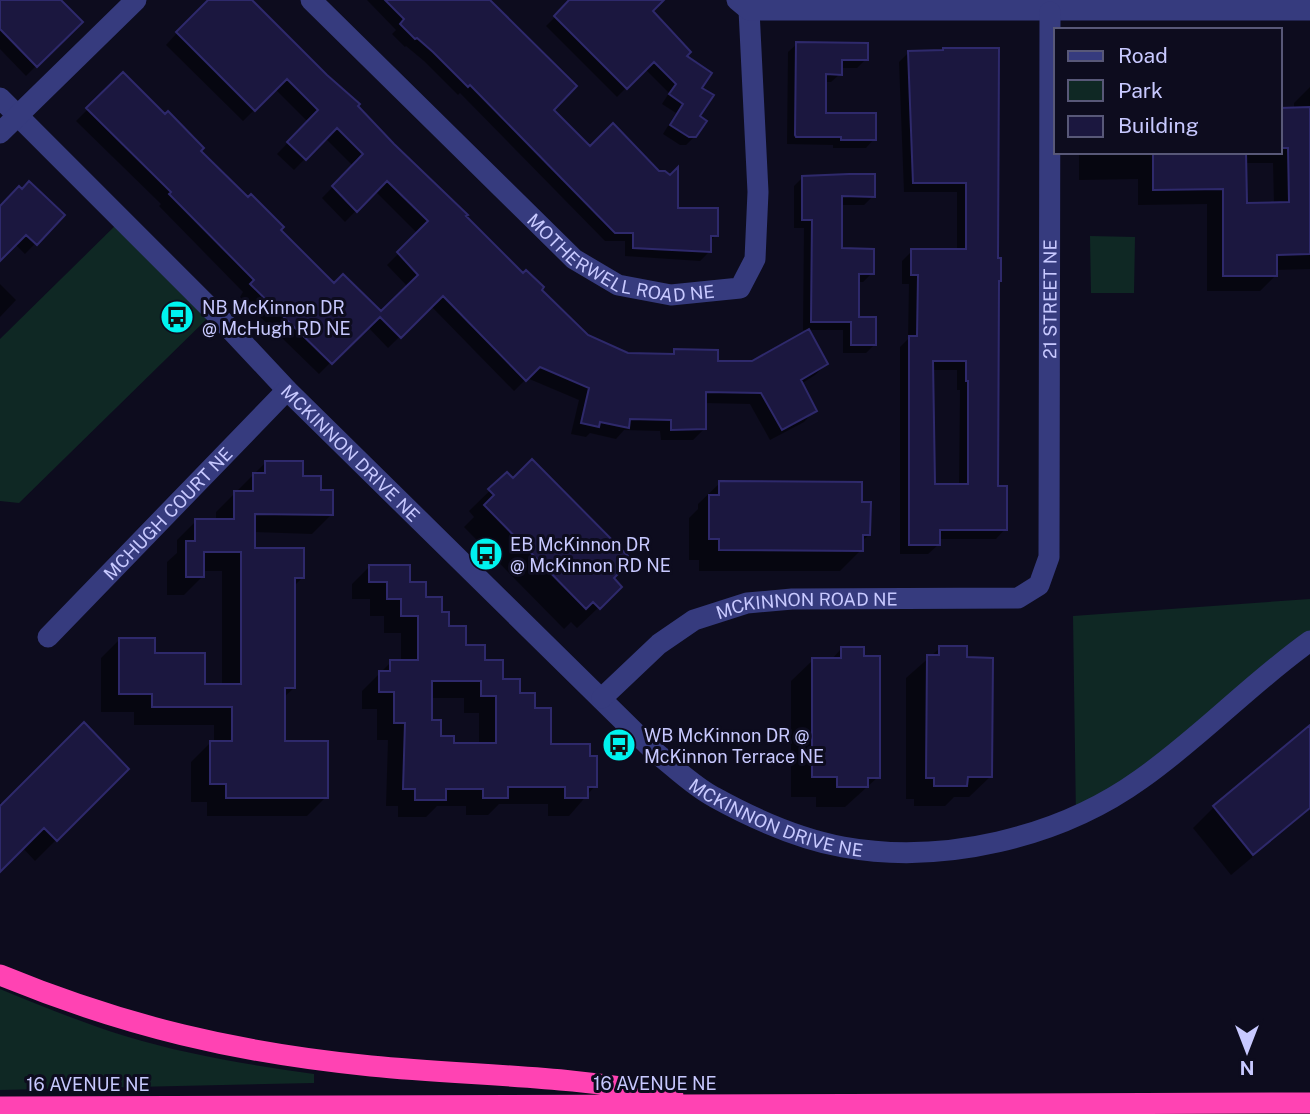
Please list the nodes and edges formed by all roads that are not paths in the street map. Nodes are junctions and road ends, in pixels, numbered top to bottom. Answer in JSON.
{"nodes":[{"id":1,"x":136,"y":0,"type":"edge"},
{"id":2,"x":311,"y":0,"type":"edge"},
{"id":3,"x":743,"y":5,"type":"edge"},
{"id":4,"x":1310,"y":10,"type":"edge"},
{"id":5,"x":1050,"y":12,"type":"junction"},
{"id":6,"x":0,"y":98,"type":"edge"},
{"id":7,"x":17,"y":115,"type":"junction"},
{"id":8,"x":0,"y":133,"type":"edge"},
{"id":9,"x":287,"y":390,"type":"junction"},
{"id":10,"x":1039,"y":585,"type":"joint"},
{"id":11,"x":48,"y":637,"type":"dead end"},
{"id":12,"x":1310,"y":641,"type":"edge"},
{"id":13,"x":602,"y":698,"type":"junction"},
{"id":14,"x":0,"y":975,"type":"edge"},
{"id":15,"x":1310,"y":1103,"type":"edge"},
{"id":16,"x":716,"y":1105,"type":"junction"},
{"id":17,"x":0,"y":1107,"type":"edge"}],
"edges":[{"from":1,"to":7,"type":"street"},
{"from":2,"to":3,"type":"street","name":"MOTHERWELL ROAD NE"},
{"from":3,"to":5,"type":"street"},
{"from":4,"to":5,"type":"street"},
{"from":5,"to":10,"type":"street","name":"21 STREET NE"},
{"from":6,"to":7,"type":"street","name":"MCKINNON DRIVE NE"},
{"from":7,"to":8,"type":"street"},
{"from":7,"to":9,"type":"street","name":"MCKINNON DRIVE NE"},
{"from":9,"to":11,"type":"street","name":"MCHUGH COURT NE"},
{"from":9,"to":13,"type":"street","name":"MCKINNON DRIVE NE"},
{"from":10,"to":13,"type":"street","name":"MCKINNON ROAD NE"},
{"from":12,"to":13,"type":"street","name":"MCKINNON DRIVE NE"},
{"from":14,"to":16,"type":"highway"},
{"from":15,"to":16,"type":"highway","name":"16 AVENUE NE"},
{"from":16,"to":17,"type":"highway","name":"16 AVENUE NE"}]}
